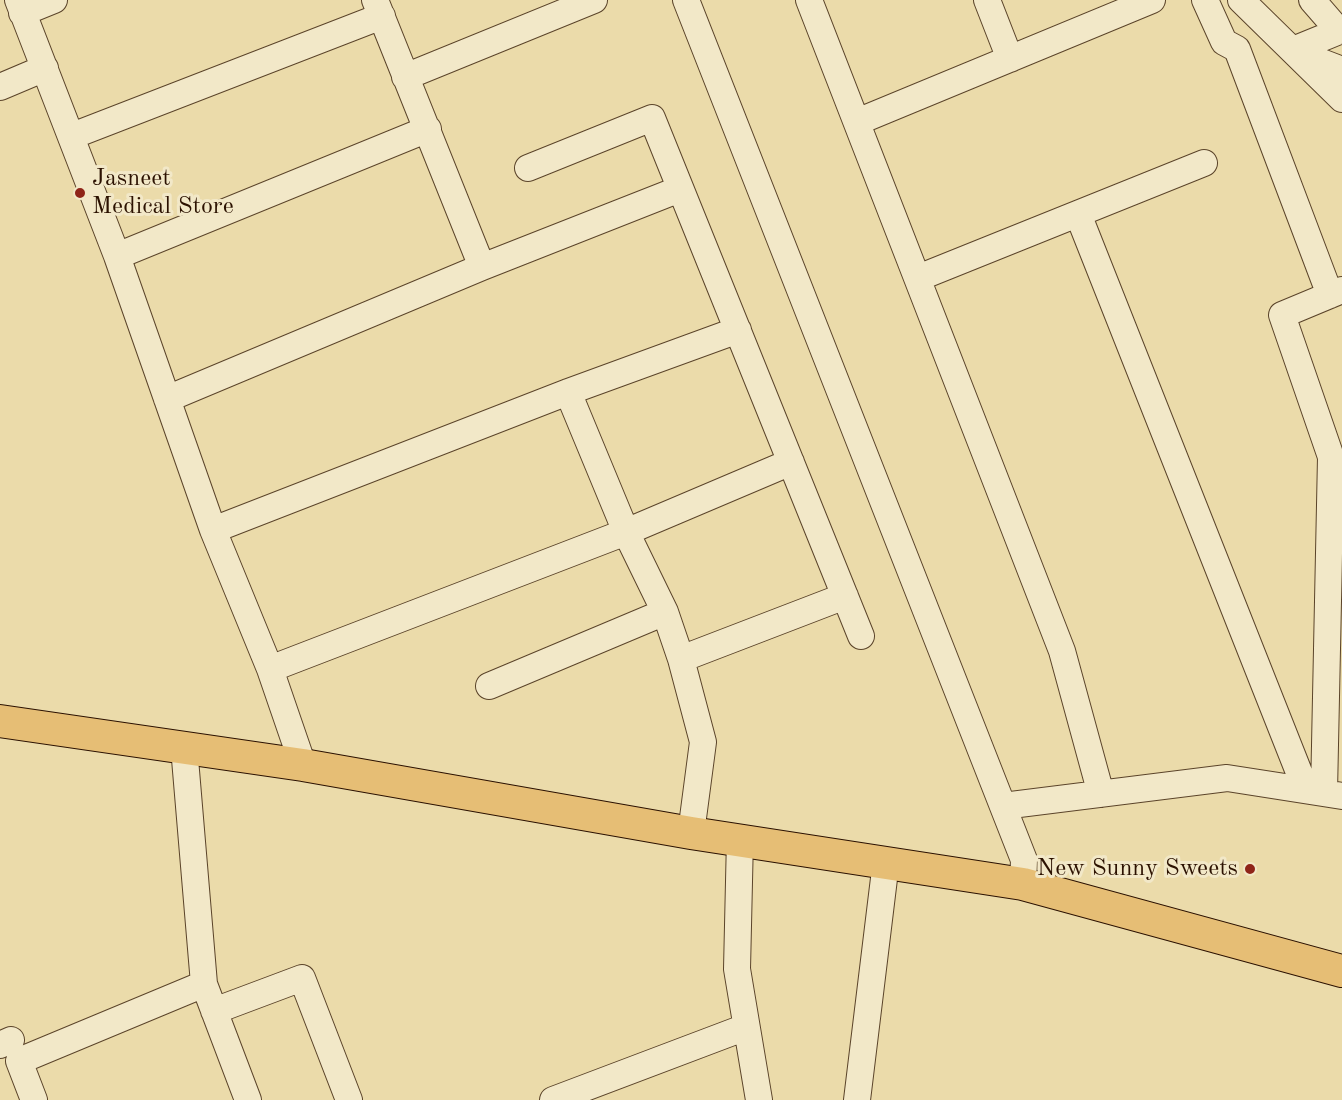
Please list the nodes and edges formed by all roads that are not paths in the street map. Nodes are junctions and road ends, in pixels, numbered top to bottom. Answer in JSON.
{"nodes":[{"id":1,"x":54,"y":0,"type":"edge"},
{"id":2,"x":594,"y":0,"type":"edge"},
{"id":3,"x":686,"y":0,"type":"edge"},
{"id":4,"x":809,"y":0,"type":"edge"},
{"id":5,"x":987,"y":0,"type":"edge"},
{"id":6,"x":1205,"y":0,"type":"edge"},
{"id":7,"x":1241,"y":0,"type":"edge"},
{"id":8,"x":1312,"y":0,"type":"edge"},
{"id":9,"x":1145,"y":1,"type":"edge"},
{"id":10,"x":20,"y":7,"type":"edge"},
{"id":11,"x":379,"y":8,"type":"edge"},
{"id":12,"x":1341,"y":31,"type":"edge"},
{"id":13,"x":1293,"y":51,"type":"junction"},
{"id":14,"x":1010,"y":59,"type":"junction"},
{"id":15,"x":45,"y":68,"type":"junction"},
{"id":16,"x":1342,"y":70,"type":"edge"},
{"id":17,"x":405,"y":77,"type":"junction"},
{"id":18,"x":0,"y":87,"type":"edge"},
{"id":19,"x":1342,"y":99,"type":"edge"},
{"id":20,"x":857,"y":122,"type":"junction"},
{"id":21,"x":428,"y":129,"type":"junction"},
{"id":22,"x":72,"y":136,"type":"junction"},
{"id":23,"x":1204,"y":163,"type":"dead end"},
{"id":24,"x":528,"y":168,"type":"dead end"},
{"id":25,"x":680,"y":189,"type":"junction"},
{"id":26,"x":1078,"y":214,"type":"junction"},
{"id":27,"x":117,"y":256,"type":"junction"},
{"id":28,"x":482,"y":267,"type":"junction"},
{"id":29,"x":918,"y":278,"type":"junction"},
{"id":30,"x":1336,"y":293,"type":"edge"},
{"id":31,"x":738,"y":330,"type":"junction"},
{"id":32,"x":568,"y":392,"type":"junction"},
{"id":33,"x":167,"y":399,"type":"junction"},
{"id":34,"x":1336,"y":457,"type":"edge"},
{"id":35,"x":791,"y":462,"type":"junction"},
{"id":36,"x":213,"y":530,"type":"junction"},
{"id":37,"x":626,"y":532,"type":"junction"},
{"id":38,"x":845,"y":596,"type":"junction"},
{"id":39,"x":1336,"y":603,"type":"edge"},
{"id":40,"x":665,"y":612,"type":"junction"},
{"id":41,"x":861,"y":636,"type":"dead end"},
{"id":42,"x":681,"y":659,"type":"junction"},
{"id":43,"x":270,"y":669,"type":"junction"},
{"id":44,"x":489,"y":686,"type":"dead end"},
{"id":45,"x":0,"y":721,"type":"edge"},
{"id":46,"x":184,"y":747,"type":"junction"},
{"id":47,"x":303,"y":765,"type":"junction"},
{"id":48,"x":1324,"y":793,"type":"edge"},
{"id":49,"x":1101,"y":794,"type":"junction"},
{"id":50,"x":1003,"y":806,"type":"junction"},
{"id":51,"x":691,"y":832,"type":"junction"},
{"id":52,"x":740,"y":838,"type":"junction"},
{"id":53,"x":886,"y":862,"type":"junction"},
{"id":54,"x":1023,"y":884,"type":"junction"},
{"id":55,"x":1342,"y":971,"type":"edge"},
{"id":56,"x":204,"y":984,"type":"junction"},
{"id":57,"x":214,"y":1011,"type":"junction"},
{"id":58,"x":746,"y":1027,"type":"junction"},
{"id":59,"x":583,"y":1095,"type":"edge"},
{"id":60,"x":34,"y":1100,"type":"edge"},
{"id":61,"x":248,"y":1100,"type":"edge"},
{"id":62,"x":349,"y":1100,"type":"edge"},
{"id":63,"x":552,"y":1100,"type":"edge"},
{"id":64,"x":759,"y":1100,"type":"edge"},
{"id":65,"x":857,"y":1100,"type":"edge"}],
"edges":[{"from":1,"to":10,"type":"street"},
{"from":2,"to":17,"type":"street"},
{"from":3,"to":50,"type":"street"},
{"from":4,"to":20,"type":"street"},
{"from":5,"to":14,"type":"street"},
{"from":6,"to":30,"type":"street"},
{"from":7,"to":13,"type":"street"},
{"from":8,"to":12,"type":"street"},
{"from":9,"to":14,"type":"street"},
{"from":10,"to":15,"type":"street"},
{"from":11,"to":17,"type":"street"},
{"from":11,"to":22,"type":"street"},
{"from":12,"to":13,"type":"street"},
{"from":13,"to":16,"type":"street"},
{"from":13,"to":19,"type":"street"},
{"from":14,"to":20,"type":"street"},
{"from":15,"to":18,"type":"street"},
{"from":15,"to":22,"type":"street"},
{"from":17,"to":21,"type":"street"},
{"from":20,"to":29,"type":"street"},
{"from":21,"to":27,"type":"street"},
{"from":21,"to":28,"type":"street"},
{"from":22,"to":27,"type":"street"},
{"from":23,"to":26,"type":"street"},
{"from":24,"to":25,"type":"street"},
{"from":25,"to":28,"type":"street"},
{"from":25,"to":31,"type":"street"},
{"from":26,"to":29,"type":"street"},
{"from":26,"to":48,"type":"street"},
{"from":27,"to":33,"type":"street"},
{"from":28,"to":33,"type":"street"},
{"from":29,"to":49,"type":"street"},
{"from":30,"to":34,"type":"street"},
{"from":31,"to":32,"type":"street"},
{"from":31,"to":35,"type":"street"},
{"from":32,"to":36,"type":"street"},
{"from":32,"to":37,"type":"street"},
{"from":33,"to":36,"type":"street"},
{"from":34,"to":39,"type":"street"},
{"from":35,"to":37,"type":"street"},
{"from":35,"to":38,"type":"street"},
{"from":36,"to":43,"type":"street"},
{"from":37,"to":40,"type":"street"},
{"from":37,"to":43,"type":"street"},
{"from":38,"to":41,"type":"street"},
{"from":38,"to":42,"type":"street"},
{"from":39,"to":48,"type":"street"},
{"from":40,"to":42,"type":"street"},
{"from":40,"to":44,"type":"street"},
{"from":42,"to":51,"type":"street"},
{"from":43,"to":47,"type":"street"},
{"from":45,"to":46,"type":"main road"},
{"from":46,"to":47,"type":"main road"},
{"from":46,"to":56,"type":"street"},
{"from":47,"to":51,"type":"main road"},
{"from":48,"to":49,"type":"street"},
{"from":49,"to":50,"type":"street"},
{"from":50,"to":54,"type":"street"},
{"from":51,"to":52,"type":"main road"},
{"from":52,"to":53,"type":"main road"},
{"from":52,"to":58,"type":"street"},
{"from":53,"to":54,"type":"main road"},
{"from":53,"to":65,"type":"street"},
{"from":54,"to":55,"type":"main road"},
{"from":56,"to":57,"type":"street"},
{"from":56,"to":60,"type":"street"},
{"from":57,"to":61,"type":"street"},
{"from":57,"to":62,"type":"street"},
{"from":58,"to":59,"type":"street"},
{"from":58,"to":64,"type":"street"},
{"from":59,"to":63,"type":"street"}]}
